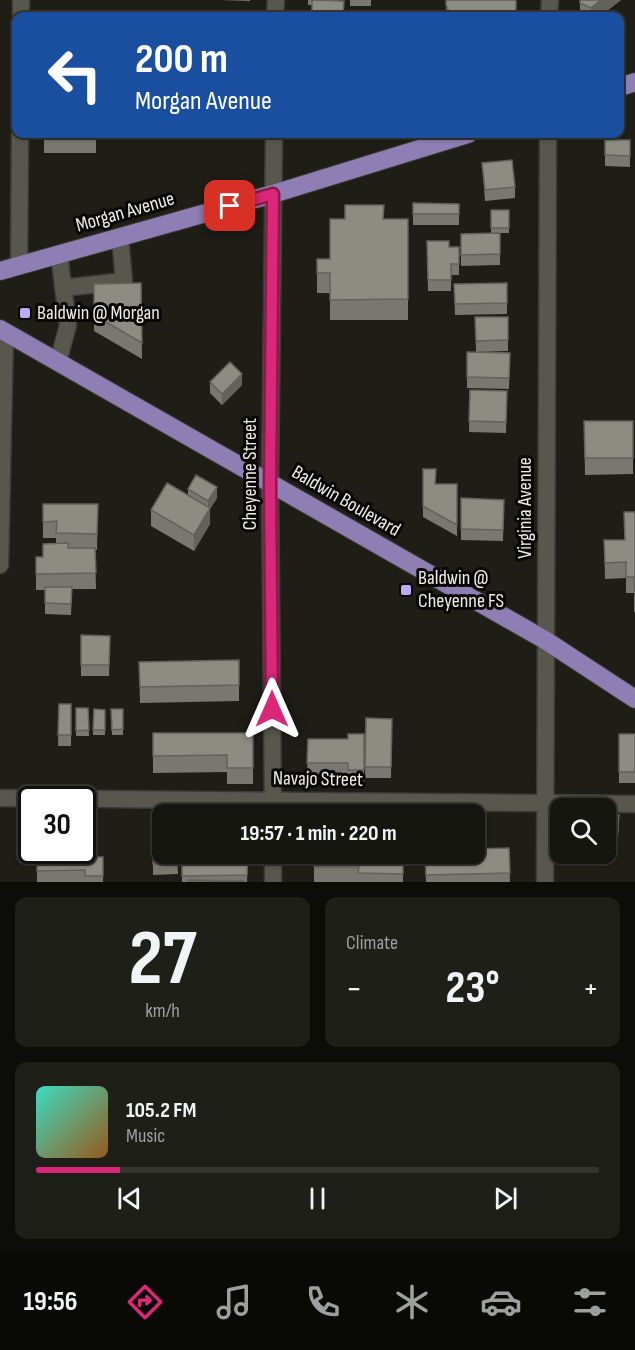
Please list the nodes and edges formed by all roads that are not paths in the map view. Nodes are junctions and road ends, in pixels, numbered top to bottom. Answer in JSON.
{"nodes":[{"id":1,"x":20,"y":138,"type":"edge"},
{"id":2,"x":274,"y":138,"type":"edge"},
{"id":3,"x":455,"y":138,"type":"edge"},
{"id":4,"x":548,"y":138,"type":"edge"},
{"id":5,"x":273,"y":194,"type":"junction"},
{"id":6,"x":120,"y":237,"type":"junction"},
{"id":7,"x":59,"y":254,"type":"junction"},
{"id":8,"x":19,"y":266,"type":"junction"},
{"id":9,"x":0,"y":271,"type":"edge"},
{"id":10,"x":63,"y":288,"type":"junction"},
{"id":11,"x":2,"y":331,"type":"edge"},
{"id":12,"x":58,"y":362,"type":"junction"},
{"id":13,"x":2,"y":368,"type":"edge"},
{"id":14,"x":1,"y":457,"type":"edge"},
{"id":15,"x":270,"y":483,"type":"junction"},
{"id":16,"x":0,"y":565,"type":"edge"},
{"id":17,"x":545,"y":640,"type":"junction"},
{"id":18,"x":635,"y":699,"type":"edge"},
{"id":19,"x":0,"y":798,"type":"edge"},
{"id":20,"x":545,"y":803,"type":"junction"},
{"id":21,"x":182,"y":804,"type":"edge"},
{"id":22,"x":273,"y":804,"type":"edge"},
{"id":23,"x":477,"y":804,"type":"edge"},
{"id":24,"x":635,"y":804,"type":"edge"},
{"id":25,"x":273,"y":864,"type":"edge"},
{"id":26,"x":273,"y":882,"type":"edge"},
{"id":27,"x":545,"y":882,"type":"edge"}],
"edges":[{"from":1,"to":8,"type":"street"},
{"from":2,"to":5,"type":"street","name":"Cheyenne Street"},
{"from":3,"to":5,"type":"main road","name":"Morgan Avenue"},
{"from":4,"to":17,"type":"street","name":"Virginia Avenue"},
{"from":5,"to":6,"type":"main road","name":"Morgan Avenue"},
{"from":5,"to":15,"type":"street","name":"Cheyenne Street"},
{"from":6,"to":7,"type":"main road","name":"Morgan Avenue"},
{"from":6,"to":10,"type":"street"},
{"from":7,"to":8,"type":"main road","name":"Morgan Avenue"},
{"from":7,"to":10,"type":"street"},
{"from":8,"to":9,"type":"main road","name":"Morgan Avenue"},
{"from":10,"to":12,"type":"street"},
{"from":11,"to":12,"type":"main road","name":"Baldwin Boulevard"},
{"from":11,"to":13,"type":"street"},
{"from":12,"to":15,"type":"main road","name":"Baldwin Boulevard"},
{"from":13,"to":14,"type":"street"},
{"from":14,"to":16,"type":"street"},
{"from":15,"to":17,"type":"main road","name":"Baldwin Boulevard"},
{"from":15,"to":22,"type":"street","name":"Cheyenne Street"},
{"from":17,"to":18,"type":"main road","name":"Baldwin Boulevard"},
{"from":17,"to":20,"type":"street","name":"Virginia Avenue"},
{"from":19,"to":21,"type":"street","name":"Navajo Street"},
{"from":20,"to":23,"type":"street","name":"Navajo Street"},
{"from":20,"to":24,"type":"street","name":"Navajo Street"},
{"from":20,"to":27,"type":"street","name":"Virginia Avenue"},
{"from":25,"to":26,"type":"street"}]}
